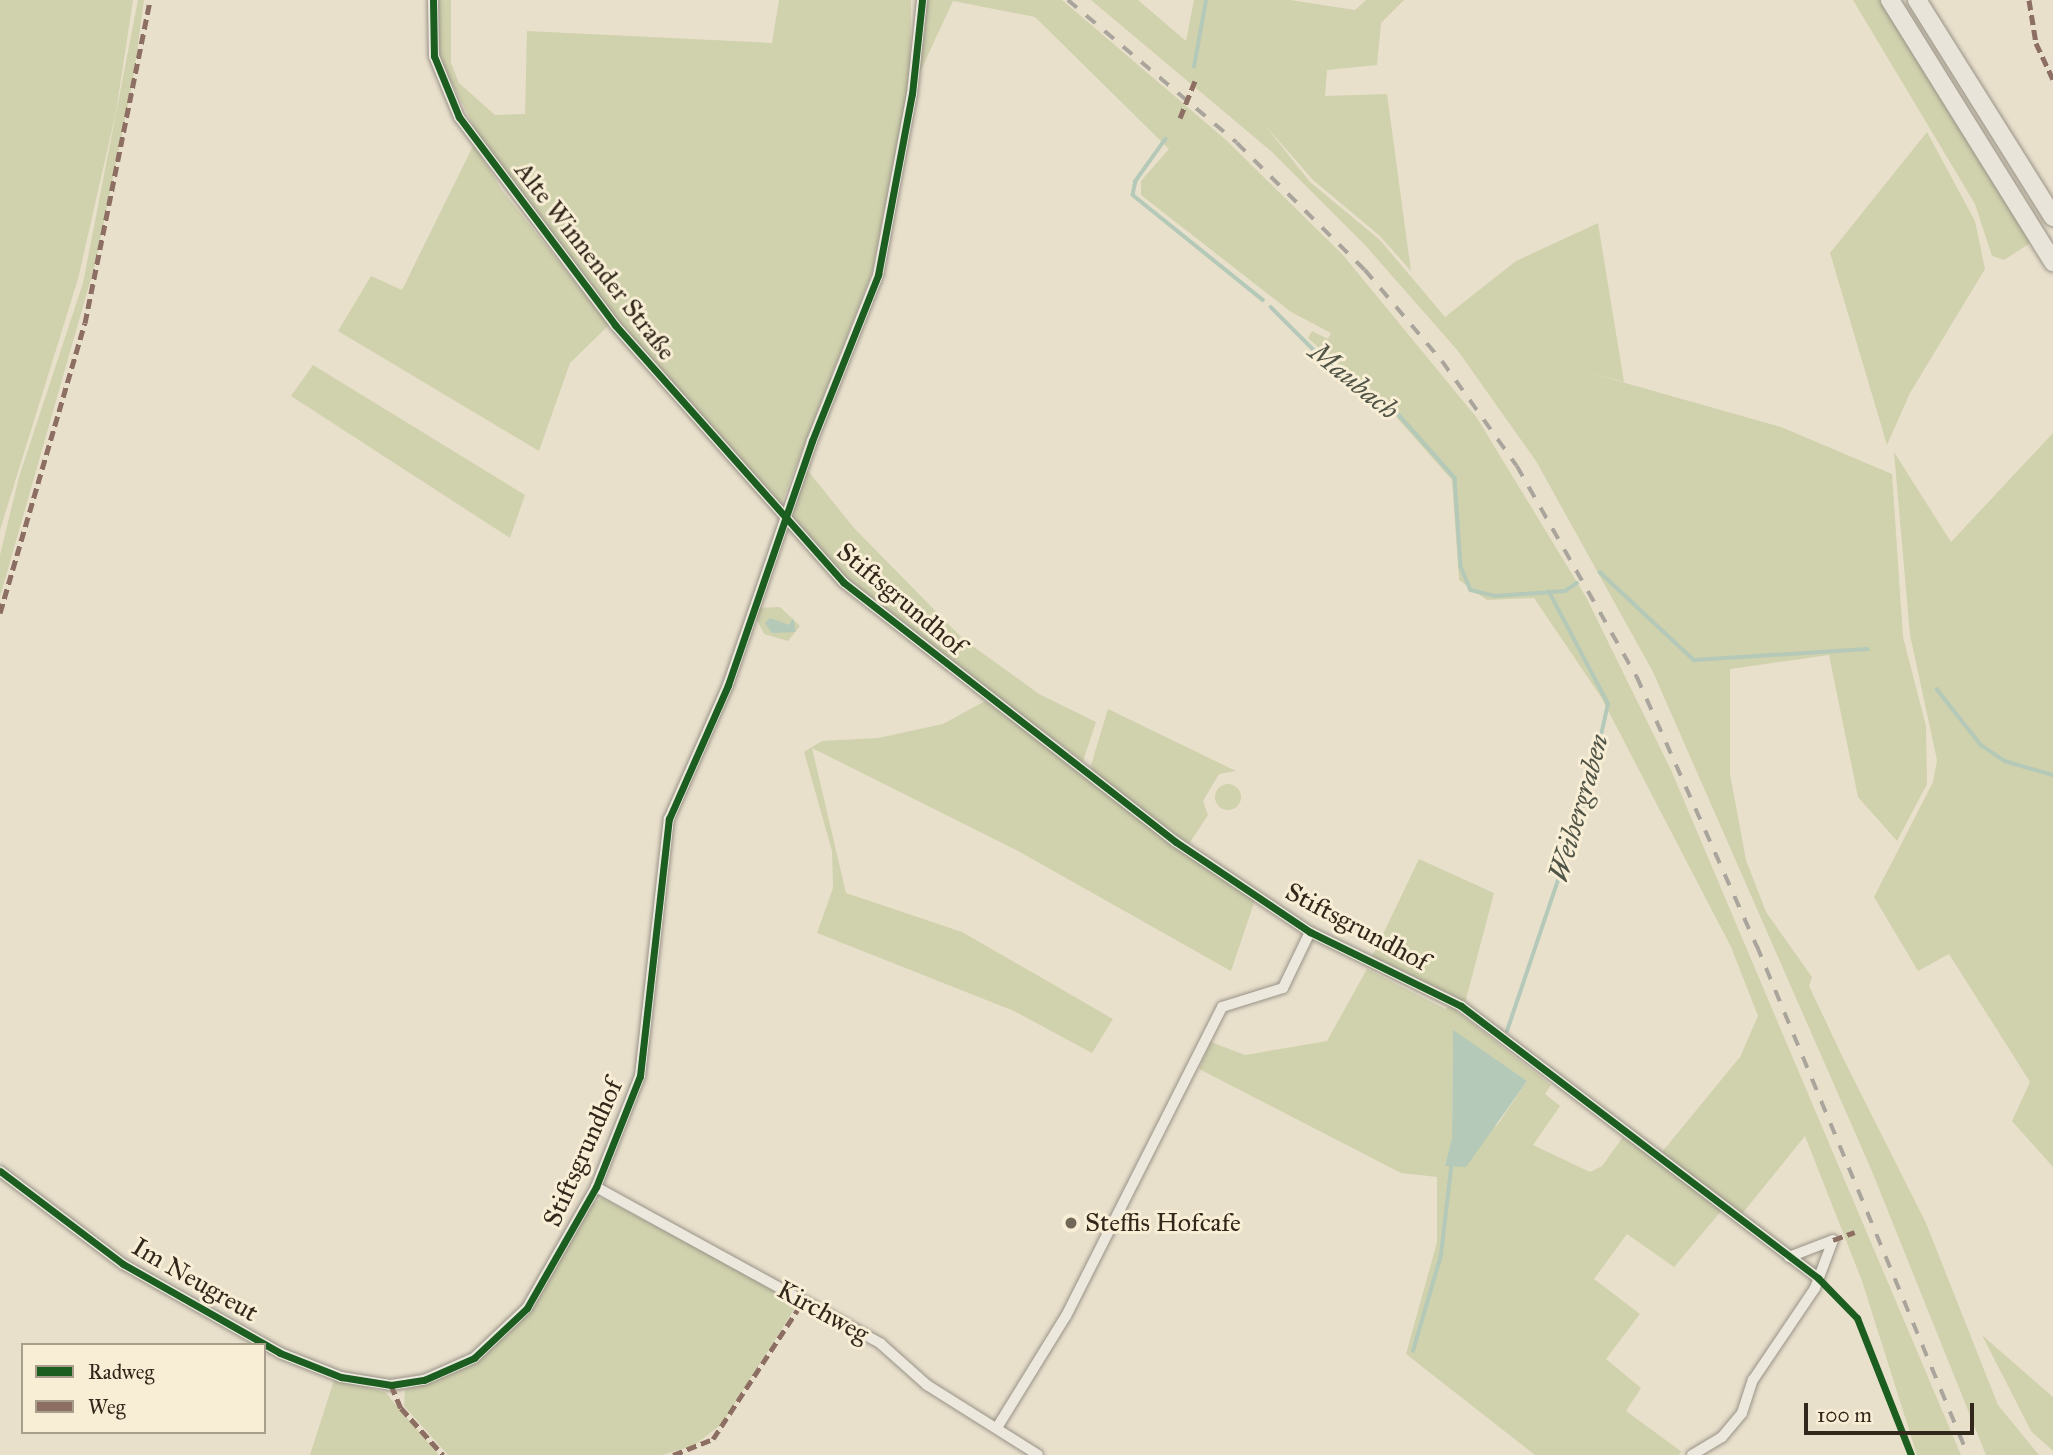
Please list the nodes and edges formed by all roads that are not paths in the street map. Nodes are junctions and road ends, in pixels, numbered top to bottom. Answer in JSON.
{"nodes":[{"id":1,"x":433,"y":0,"type":"edge"},
{"id":2,"x":922,"y":0,"type":"edge"},
{"id":3,"x":1891,"y":0,"type":"edge"},
{"id":4,"x":1917,"y":0,"type":"edge"},
{"id":5,"x":2053,"y":217,"type":"edge"},
{"id":6,"x":2053,"y":262,"type":"edge"},
{"id":7,"x":785,"y":518,"type":"junction"},
{"id":8,"x":1310,"y":932,"type":"junction"},
{"id":9,"x":0,"y":1171,"type":"edge"},
{"id":10,"x":596,"y":1187,"type":"junction"},
{"id":11,"x":1789,"y":1257,"type":"junction"},
{"id":12,"x":1818,"y":1278,"type":"junction"},
{"id":13,"x":391,"y":1385,"type":"joint"},
{"id":14,"x":998,"y":1426,"type":"junction"},
{"id":15,"x":1038,"y":1455,"type":"edge"},
{"id":16,"x":1692,"y":1455,"type":"edge"}],
"edges":[{"from":1,"to":7,"type":"street","name":"Alte Winnender Straße"},
{"from":2,"to":7,"type":"street"},
{"from":3,"to":6,"type":"highway"},
{"from":4,"to":5,"type":"highway"},
{"from":7,"to":8,"type":"street","name":"Stiftsgrundhof"},
{"from":7,"to":10,"type":"street","name":"Stiftsgrundhof"},
{"from":8,"to":11,"type":"street","name":"Stiftsgrundhof"},
{"from":8,"to":14,"type":"street","name":"Stiftsgrundhof"},
{"from":9,"to":13,"type":"street","name":"Im Neugreut"},
{"from":10,"to":13,"type":"street","name":"Stiftsgrundhof"},
{"from":10,"to":14,"type":"street","name":"Kirchweg"},
{"from":11,"to":12,"type":"street","name":"Stiftsgrundhof"},
{"from":11,"to":12,"type":"street"},
{"from":12,"to":16,"type":"street"},
{"from":14,"to":15,"type":"street","name":"Kirchweg"}]}
